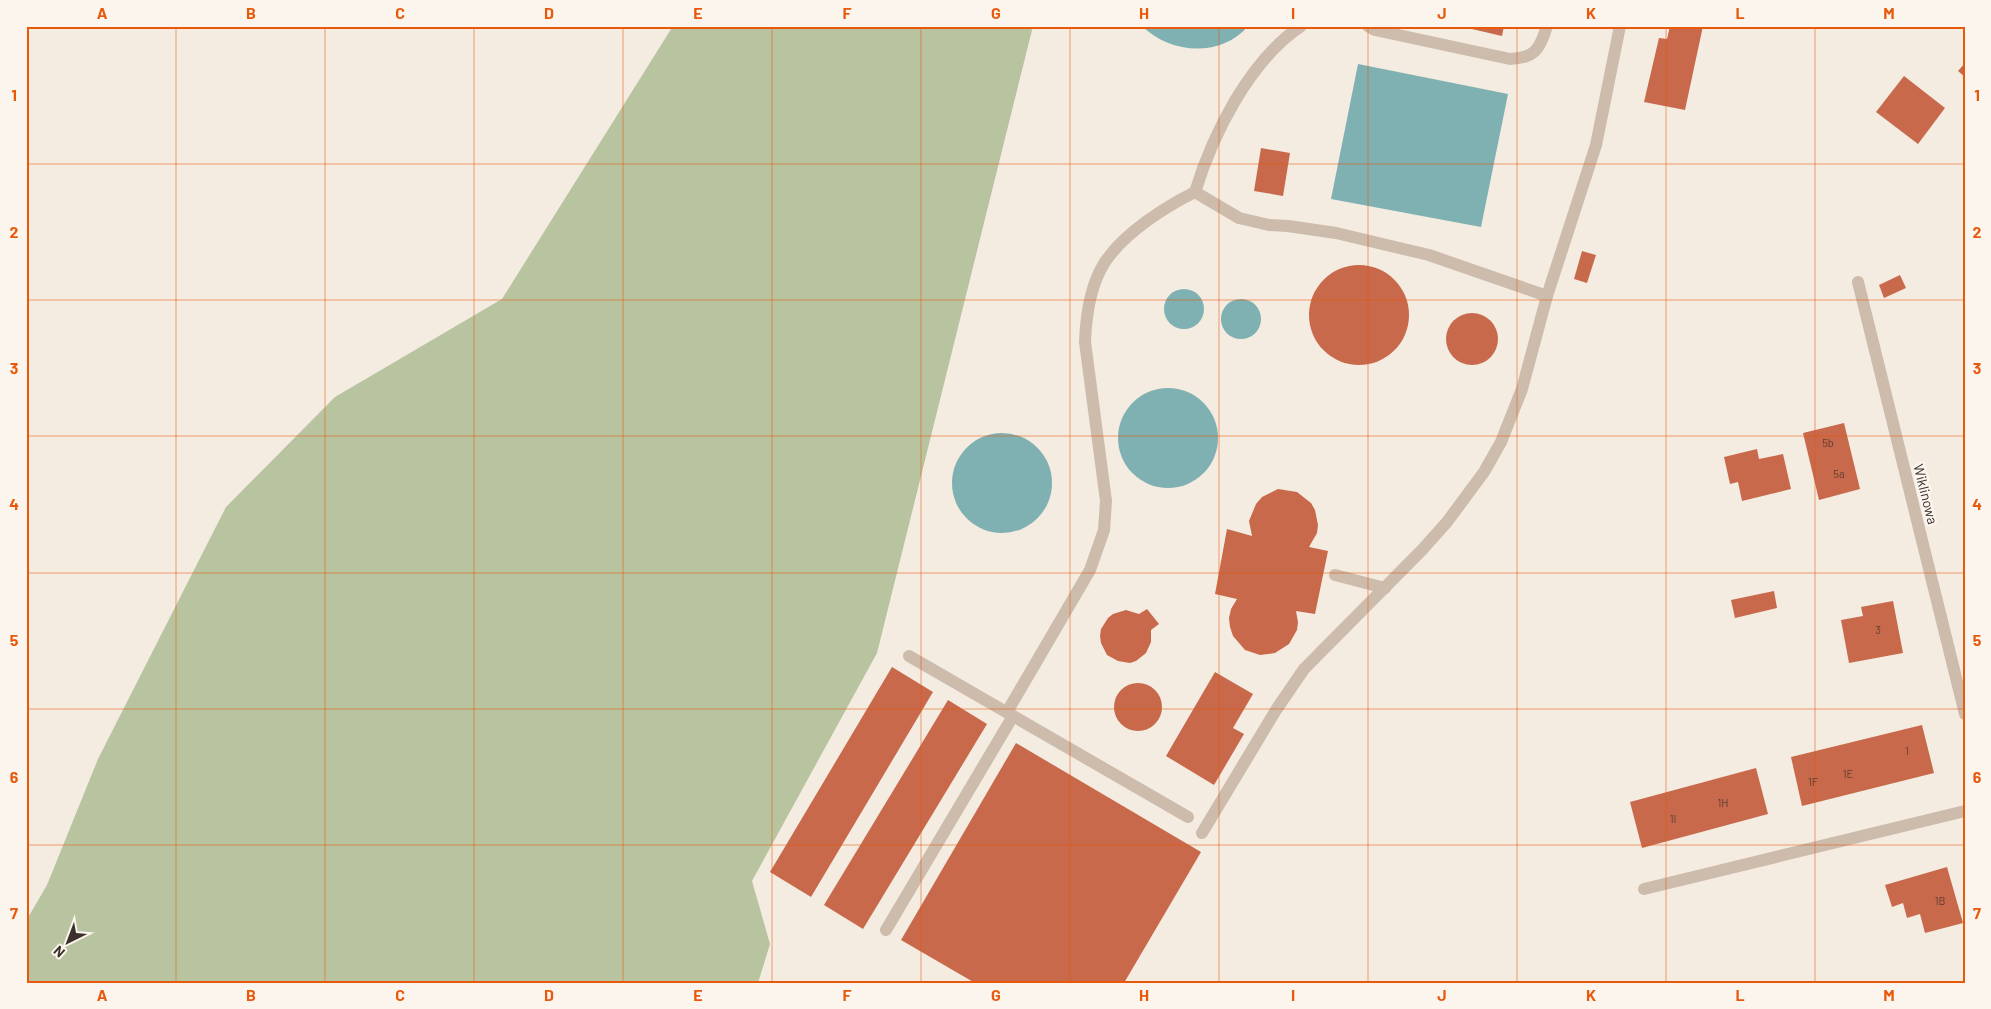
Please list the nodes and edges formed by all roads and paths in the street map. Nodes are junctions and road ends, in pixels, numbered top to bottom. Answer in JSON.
{"nodes":[{"id":1,"x":1301,"y":26,"type":"edge"},
{"id":2,"x":1368,"y":26,"type":"edge"},
{"id":3,"x":1547,"y":26,"type":"edge"},
{"id":4,"x":1620,"y":26,"type":"edge"},
{"id":5,"x":1196,"y":192,"type":"junction"},
{"id":6,"x":1858,"y":282,"type":"dead end"},
{"id":7,"x":1547,"y":296,"type":"junction"},
{"id":8,"x":1335,"y":575,"type":"dead end"},
{"id":9,"x":1385,"y":588,"type":"junction"},
{"id":10,"x":909,"y":656,"type":"dead end"},
{"id":11,"x":1010,"y":714,"type":"junction"},
{"id":12,"x":1965,"y":714,"type":"edge"},
{"id":13,"x":1965,"y":811,"type":"edge"},
{"id":14,"x":1188,"y":818,"type":"dead end"},
{"id":15,"x":1202,"y":832,"type":"dead end"},
{"id":16,"x":1644,"y":889,"type":"dead end"},
{"id":17,"x":886,"y":930,"type":"dead end"}],
"edges":[{"from":1,"to":5,"type":"street"},
{"from":2,"to":3,"type":"street"},
{"from":4,"to":7,"type":"street"},
{"from":5,"to":7,"type":"street"},
{"from":5,"to":11,"type":"street"},
{"from":6,"to":12,"type":"street","name":"Wiklinowa"},
{"from":7,"to":9,"type":"street"},
{"from":8,"to":9,"type":"street"},
{"from":9,"to":15,"type":"street"},
{"from":10,"to":11,"type":"street"},
{"from":11,"to":14,"type":"street"},
{"from":11,"to":17,"type":"street"},
{"from":13,"to":16,"type":"street"}]}
